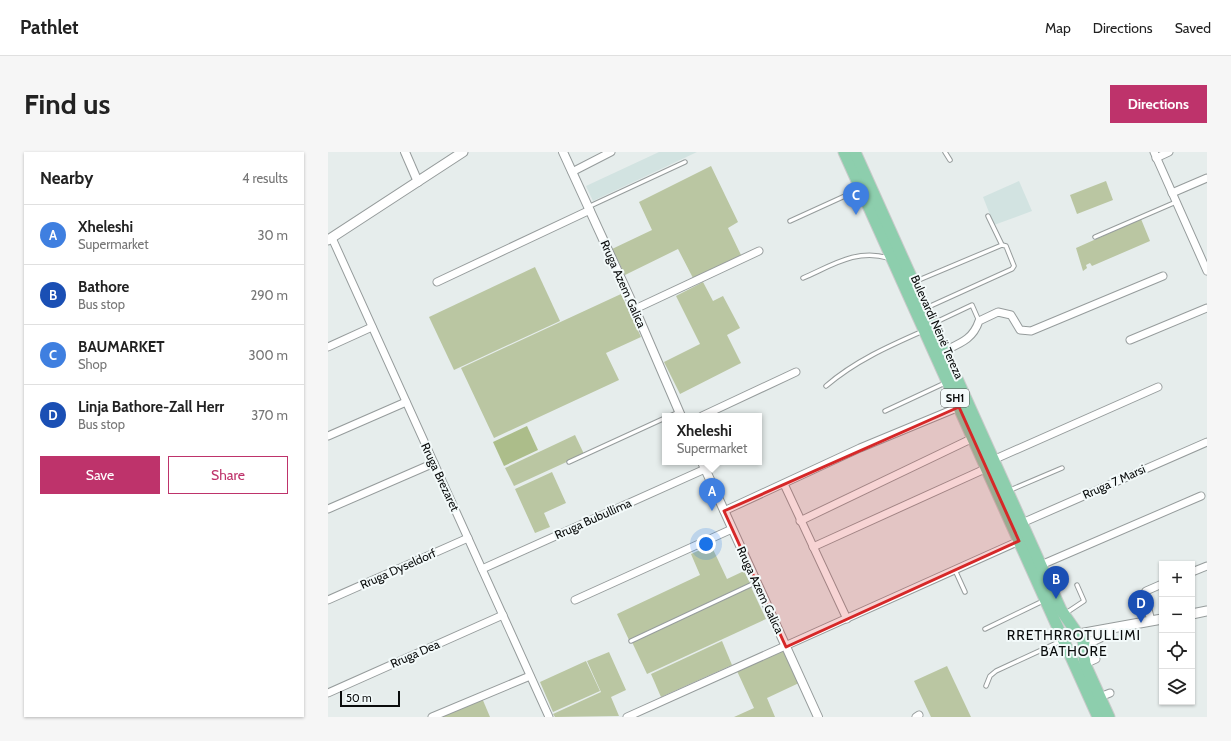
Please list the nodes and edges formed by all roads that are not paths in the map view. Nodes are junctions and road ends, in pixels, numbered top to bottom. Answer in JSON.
{"nodes":[{"id":1,"x":405,"y":152,"type":"edge"},
{"id":2,"x":463,"y":152,"type":"edge"},
{"id":3,"x":563,"y":152,"type":"edge"},
{"id":4,"x":611,"y":152,"type":"edge"},
{"id":5,"x":844,"y":152,"type":"edge"},
{"id":6,"x":855,"y":152,"type":"edge"},
{"id":7,"x":945,"y":152,"type":"edge"},
{"id":8,"x":1169,"y":152,"type":"edge"},
{"id":9,"x":1155,"y":155,"type":"edge"},
{"id":10,"x":950,"y":160,"type":"dead end"},
{"id":11,"x":685,"y":162,"type":"dead end"},
{"id":12,"x":572,"y":172,"type":"junction"},
{"id":13,"x":1207,"y":178,"type":"edge"},
{"id":14,"x":418,"y":182,"type":"junction"},
{"id":15,"x":861,"y":189,"type":"junction"},
{"id":16,"x":1172,"y":194,"type":"junction"},
{"id":17,"x":1176,"y":202,"type":"junction"},
{"id":18,"x":589,"y":209,"type":"junction"},
{"id":19,"x":988,"y":216,"type":"dead end"},
{"id":20,"x":790,"y":221,"type":"dead end"},
{"id":21,"x":1095,"y":237,"type":"dead end"},
{"id":22,"x":330,"y":239,"type":"edge"},
{"id":23,"x":1002,"y":245,"type":"junction"},
{"id":24,"x":759,"y":251,"type":"dead end"},
{"id":25,"x":893,"y":260,"type":"junction"},
{"id":26,"x":1206,"y":268,"type":"edge"},
{"id":27,"x":1163,"y":276,"type":"dead end"},
{"id":28,"x":803,"y":278,"type":"dead end"},
{"id":29,"x":438,"y":282,"type":"dead end"},
{"id":30,"x":913,"y":282,"type":"junction"},
{"id":31,"x":925,"y":308,"type":"junction"},
{"id":32,"x":1207,"y":308,"type":"edge"},
{"id":33,"x":635,"y":309,"type":"junction"},
{"id":34,"x":979,"y":321,"type":"junction"},
{"id":35,"x":372,"y":327,"type":"junction"},
{"id":36,"x":928,"y":327,"type":"junction"},
{"id":37,"x":1130,"y":340,"type":"dead end"},
{"id":38,"x":328,"y":347,"type":"edge"},
{"id":39,"x":944,"y":351,"type":"junction"},
{"id":40,"x":796,"y":372,"type":"dead end"},
{"id":41,"x":948,"y":382,"type":"junction"},
{"id":42,"x":826,"y":386,"type":"dead end"},
{"id":43,"x":1158,"y":387,"type":"dead end"},
{"id":44,"x":406,"y":402,"type":"junction"},
{"id":45,"x":959,"y":407,"type":"junction"},
{"id":46,"x":885,"y":411,"type":"dead end"},
{"id":47,"x":680,"y":413,"type":"edge"},
{"id":48,"x":708,"y":413,"type":"edge"},
{"id":49,"x":662,"y":419,"type":"edge"},
{"id":50,"x":328,"y":436,"type":"edge"},
{"id":51,"x":973,"y":438,"type":"junction"},
{"id":52,"x":1207,"y":442,"type":"edge"},
{"id":53,"x":569,"y":462,"type":"dead end"},
{"id":54,"x":434,"y":463,"type":"junction"},
{"id":55,"x":990,"y":464,"type":"junction"},
{"id":56,"x":703,"y":465,"type":"edge"},
{"id":57,"x":1062,"y":468,"type":"dead end"},
{"id":58,"x":784,"y":484,"type":"junction"},
{"id":59,"x":1007,"y":491,"type":"junction"},
{"id":60,"x":1201,"y":496,"type":"dead end"},
{"id":61,"x":328,"y":509,"type":"edge"},
{"id":62,"x":724,"y":511,"type":"junction"},
{"id":63,"x":800,"y":521,"type":"junction"},
{"id":64,"x":1022,"y":523,"type":"junction"},
{"id":65,"x":732,"y":529,"type":"junction"},
{"id":66,"x":468,"y":538,"type":"junction"},
{"id":67,"x":1019,"y":541,"type":"junction"},
{"id":68,"x":813,"y":547,"type":"junction"},
{"id":69,"x":1041,"y":565,"type":"junction"},
{"id":70,"x":1207,"y":566,"type":"edge"},
{"id":71,"x":482,"y":570,"type":"junction"},
{"id":72,"x":955,"y":570,"type":"junction"},
{"id":73,"x":1195,"y":571,"type":"edge"},
{"id":74,"x":757,"y":582,"type":"junction"},
{"id":75,"x":1077,"y":585,"type":"dead end"},
{"id":76,"x":1159,"y":585,"type":"edge"},
{"id":77,"x":965,"y":592,"type":"dead end"},
{"id":78,"x":328,"y":600,"type":"edge"},
{"id":79,"x":575,"y":600,"type":"dead end"},
{"id":80,"x":1046,"y":600,"type":"junction"},
{"id":81,"x":1207,"y":611,"type":"edge"},
{"id":82,"x":1195,"y":613,"type":"edge"},
{"id":83,"x":503,"y":615,"type":"junction"},
{"id":84,"x":1064,"y":615,"type":"junction"},
{"id":85,"x":847,"y":619,"type":"junction"},
{"id":86,"x":1159,"y":620,"type":"edge"},
{"id":87,"x":1151,"y":621,"type":"junction"},
{"id":88,"x":1122,"y":627,"type":"junction"},
{"id":89,"x":985,"y":629,"type":"dead end"},
{"id":90,"x":1078,"y":633,"type":"junction"},
{"id":91,"x":631,"y":641,"type":"dead end"},
{"id":92,"x":1065,"y":645,"type":"junction"},
{"id":93,"x":1083,"y":646,"type":"junction"},
{"id":94,"x":786,"y":647,"type":"junction"},
{"id":95,"x":1096,"y":659,"type":"dead end"},
{"id":96,"x":1085,"y":664,"type":"junction"},
{"id":97,"x":530,"y":676,"type":"junction"},
{"id":98,"x":986,"y":686,"type":"dead end"},
{"id":99,"x":328,"y":693,"type":"edge"},
{"id":100,"x":432,"y":717,"type":"edge"},
{"id":101,"x":549,"y":717,"type":"edge"},
{"id":102,"x":627,"y":717,"type":"edge"},
{"id":103,"x":818,"y":717,"type":"edge"},
{"id":104,"x":1098,"y":717,"type":"edge"},
{"id":105,"x":1109,"y":717,"type":"edge"}],
"edges":[{"from":1,"to":14,"type":"street"},
{"from":2,"to":14,"type":"main road"},
{"from":3,"to":12,"type":"street","name":"Rruga Azem Galica"},
{"from":4,"to":12,"type":"street"},
{"from":5,"to":15,"type":"main road","name":"Bulevardi Nënë Tereza","number":"SH1"},
{"from":6,"to":30,"type":"main road","name":"Bulevardi Nënë Tereza","number":"SH1"},
{"from":7,"to":10,"type":"lane"},
{"from":8,"to":9,"type":"street"},
{"from":9,"to":16,"type":"street"},
{"from":11,"to":18,"type":"lane"},
{"from":12,"to":18,"type":"street","name":"Rruga Azem Galica"},
{"from":13,"to":16,"type":"street"},
{"from":14,"to":22,"type":"main road"},
{"from":15,"to":20,"type":"lane"},
{"from":15,"to":25,"type":"main road","name":"Bulevardi Nënë Tereza","number":"SH1"},
{"from":16,"to":17,"type":"street"},
{"from":17,"to":21,"type":"lane"},
{"from":17,"to":26,"type":"street"},
{"from":18,"to":29,"type":"street"},
{"from":18,"to":33,"type":"street","name":"Rruga Azem Galica"},
{"from":19,"to":23,"type":"lane"},
{"from":22,"to":35,"type":"street","name":"Rruga Brezaret"},
{"from":23,"to":30,"type":"lane"},
{"from":23,"to":31,"type":"lane"},
{"from":24,"to":33,"type":"street"},
{"from":25,"to":28,"type":"lane"},
{"from":25,"to":36,"type":"main road","name":"Bulevardi Nënë Tereza","number":"SH1"},
{"from":27,"to":34,"type":"street"},
{"from":30,"to":31,"type":"main road","name":"Bulevardi Nënë Tereza","number":"SH1"},
{"from":31,"to":36,"type":"main road","name":"Bulevardi Nënë Tereza","number":"SH1"},
{"from":32,"to":37,"type":"street"},
{"from":33,"to":47,"type":"street","name":"Rruga Azem Galica"},
{"from":34,"to":36,"type":"lane"},
{"from":34,"to":39,"type":"street"},
{"from":35,"to":38,"type":"street"},
{"from":35,"to":44,"type":"street","name":"Rruga Brezaret"},
{"from":36,"to":39,"type":"main road","name":"Bulevardi Nënë Tereza","number":"SH1"},
{"from":36,"to":41,"type":"main road","name":"Bulevardi Nënë Tereza","number":"SH1"},
{"from":36,"to":42,"type":"lane"},
{"from":39,"to":55,"type":"main road","name":"Bulevardi Nënë Tereza","number":"SH1"},
{"from":40,"to":48,"type":"street"},
{"from":41,"to":45,"type":"main road","name":"Bulevardi Nënë Tereza","number":"SH1"},
{"from":41,"to":46,"type":"lane"},
{"from":43,"to":55,"type":"street"},
{"from":44,"to":50,"type":"street"},
{"from":44,"to":54,"type":"street","name":"Rruga Brezaret"},
{"from":45,"to":51,"type":"main road","name":"Bulevardi Nënë Tereza","number":"SH1"},
{"from":45,"to":58,"type":"street"},
{"from":49,"to":53,"type":"lane"},
{"from":51,"to":55,"type":"main road","name":"Bulevardi Nënë Tereza","number":"SH1"},
{"from":51,"to":63,"type":"street"},
{"from":52,"to":64,"type":"street","name":"Rruga 7 Marsi"},
{"from":54,"to":61,"type":"street"},
{"from":54,"to":66,"type":"street","name":"Rruga Brezaret"},
{"from":55,"to":59,"type":"main road","name":"Bulevardi Nënë Tereza","number":"SH1"},
{"from":55,"to":67,"type":"main road","name":"Bulevardi Nënë Tereza","number":"SH1"},
{"from":55,"to":68,"type":"street"},
{"from":56,"to":62,"type":"street","name":"Rruga Azem Galica"},
{"from":56,"to":71,"type":"street","name":"Rruga Bubullima"},
{"from":57,"to":59,"type":"lane"},
{"from":58,"to":62,"type":"street"},
{"from":58,"to":63,"type":"street"},
{"from":59,"to":64,"type":"main road","name":"Bulevardi Nënë Tereza","number":"SH1"},
{"from":60,"to":69,"type":"street"},
{"from":62,"to":65,"type":"street","name":"Rruga Azem Galica"},
{"from":63,"to":68,"type":"street"},
{"from":64,"to":69,"type":"main road","name":"Bulevardi Nënë Tereza","number":"SH1"},
{"from":65,"to":74,"type":"street","name":"Rruga Azem Galica"},
{"from":65,"to":79,"type":"street"},
{"from":66,"to":71,"type":"street","name":"Rruga Brezaret"},
{"from":66,"to":78,"type":"street","name":"Rruga Dyseldorf"},
{"from":67,"to":72,"type":"street"},
{"from":67,"to":80,"type":"main road","name":"Bulevardi Nënë Tereza","number":"SH1"},
{"from":68,"to":85,"type":"street"},
{"from":69,"to":84,"type":"main road","name":"Bulevardi Nënë Tereza","number":"SH1"},
{"from":70,"to":73,"type":"street"},
{"from":71,"to":83,"type":"street","name":"Rruga Brezaret"},
{"from":72,"to":77,"type":"lane"},
{"from":72,"to":85,"type":"street"},
{"from":74,"to":91,"type":"lane"},
{"from":74,"to":94,"type":"street","name":"Rruga Azem Galica"},
{"from":75,"to":84,"type":"lane"},
{"from":76,"to":87,"type":"street"},
{"from":80,"to":89,"type":"lane"},
{"from":80,"to":92,"type":"main road","name":"Bulevardi Nënë Tereza","number":"SH1"},
{"from":81,"to":82,"type":"main road"},
{"from":83,"to":97,"type":"street","name":"Rruga Brezaret"},
{"from":83,"to":99,"type":"street","name":"Rruga Dea"},
{"from":84,"to":90,"type":"main road","name":"Bulevardi Nënë Tereza","number":"SH1"},
{"from":85,"to":94,"type":"street"},
{"from":86,"to":87,"type":"main road"},
{"from":87,"to":88,"type":"main road"},
{"from":88,"to":90,"type":"main road"},
{"from":88,"to":93,"type":"main road"},
{"from":90,"to":92,"type":"main road"},
{"from":90,"to":93,"type":"main road","name":"Bulevardi Nënë Tereza","number":"SH1"},
{"from":92,"to":93,"type":"main road"},
{"from":92,"to":98,"type":"lane"},
{"from":92,"to":104,"type":"main road","name":"Bulevardi Nënë Tereza","number":"SH1"},
{"from":93,"to":96,"type":"main road","name":"Bulevardi Nënë Tereza","number":"SH1"},
{"from":94,"to":102,"type":"street"},
{"from":94,"to":103,"type":"street","name":"Rruga Azem Galica"},
{"from":95,"to":96,"type":"street"},
{"from":96,"to":105,"type":"main road","name":"Bulevardi Nënë Tereza","number":"SH1"},
{"from":97,"to":100,"type":"street"},
{"from":97,"to":101,"type":"street","name":"Rruga Brezaret"}]}
